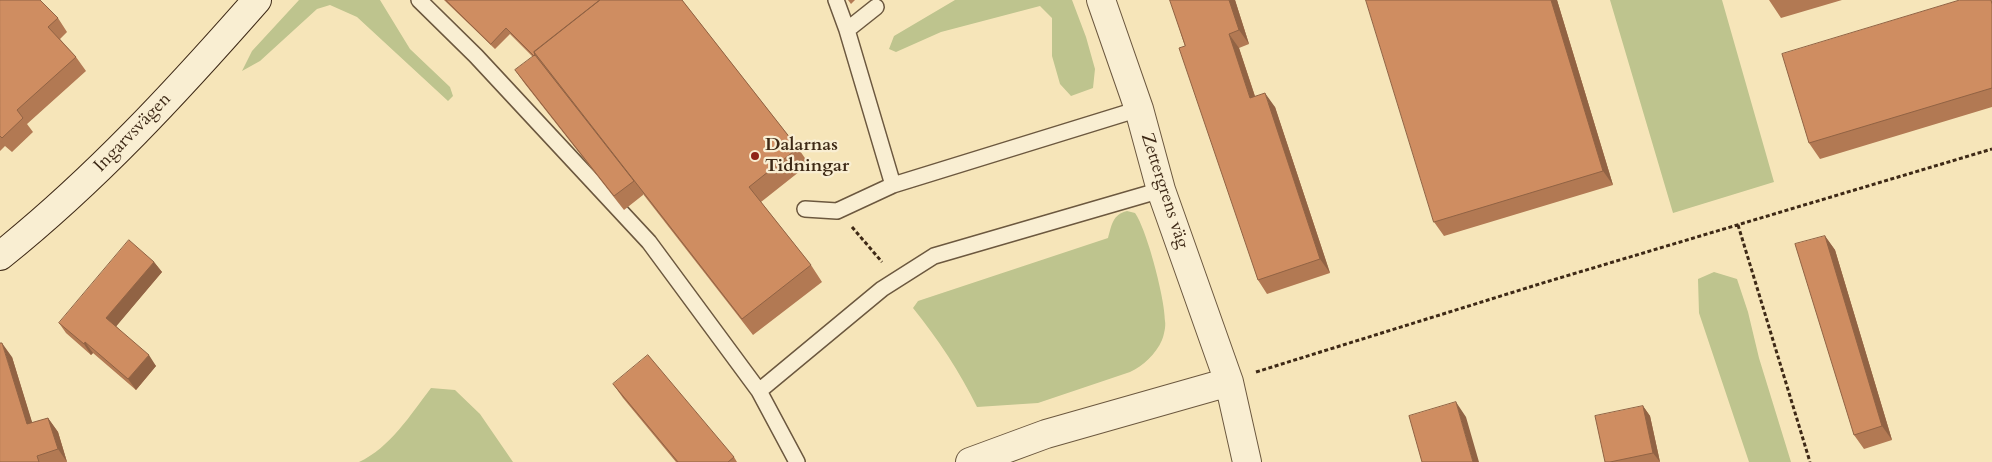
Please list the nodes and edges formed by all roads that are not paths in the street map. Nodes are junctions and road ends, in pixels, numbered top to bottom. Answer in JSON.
{"nodes":[{"id":1,"x":256,"y":0,"type":"edge"},
{"id":2,"x":419,"y":0,"type":"edge"},
{"id":3,"x":836,"y":0,"type":"edge"},
{"id":4,"x":1101,"y":0,"type":"edge"},
{"id":5,"x":876,"y":7,"type":"dead end"},
{"id":6,"x":847,"y":30,"type":"junction"},
{"id":7,"x":1139,"y":109,"type":"junction"},
{"id":8,"x":893,"y":185,"type":"junction"},
{"id":9,"x":1161,"y":190,"type":"junction"},
{"id":10,"x":805,"y":210,"type":"dead end"},
{"id":11,"x":0,"y":256,"type":"edge"},
{"id":12,"x":1229,"y":382,"type":"junction"},
{"id":13,"x":759,"y":391,"type":"junction"},
{"id":14,"x":797,"y":462,"type":"edge"},
{"id":15,"x":970,"y":462,"type":"edge"},
{"id":16,"x":1247,"y":462,"type":"edge"}],
"edges":[{"from":1,"to":11,"type":"street","name":"Ingarvsvägen"},
{"from":2,"to":13,"type":"lane"},
{"from":3,"to":6,"type":"lane"},
{"from":4,"to":7,"type":"street","name":"Zettergrens väg"},
{"from":5,"to":6,"type":"lane"},
{"from":6,"to":8,"type":"lane"},
{"from":7,"to":8,"type":"lane"},
{"from":7,"to":9,"type":"street","name":"Zettergrens väg"},
{"from":8,"to":10,"type":"lane"},
{"from":9,"to":12,"type":"street","name":"Zettergrens väg"},
{"from":9,"to":13,"type":"lane"},
{"from":12,"to":15,"type":"street"},
{"from":12,"to":16,"type":"street","name":"Zettergrens väg"},
{"from":13,"to":14,"type":"lane"}]}
